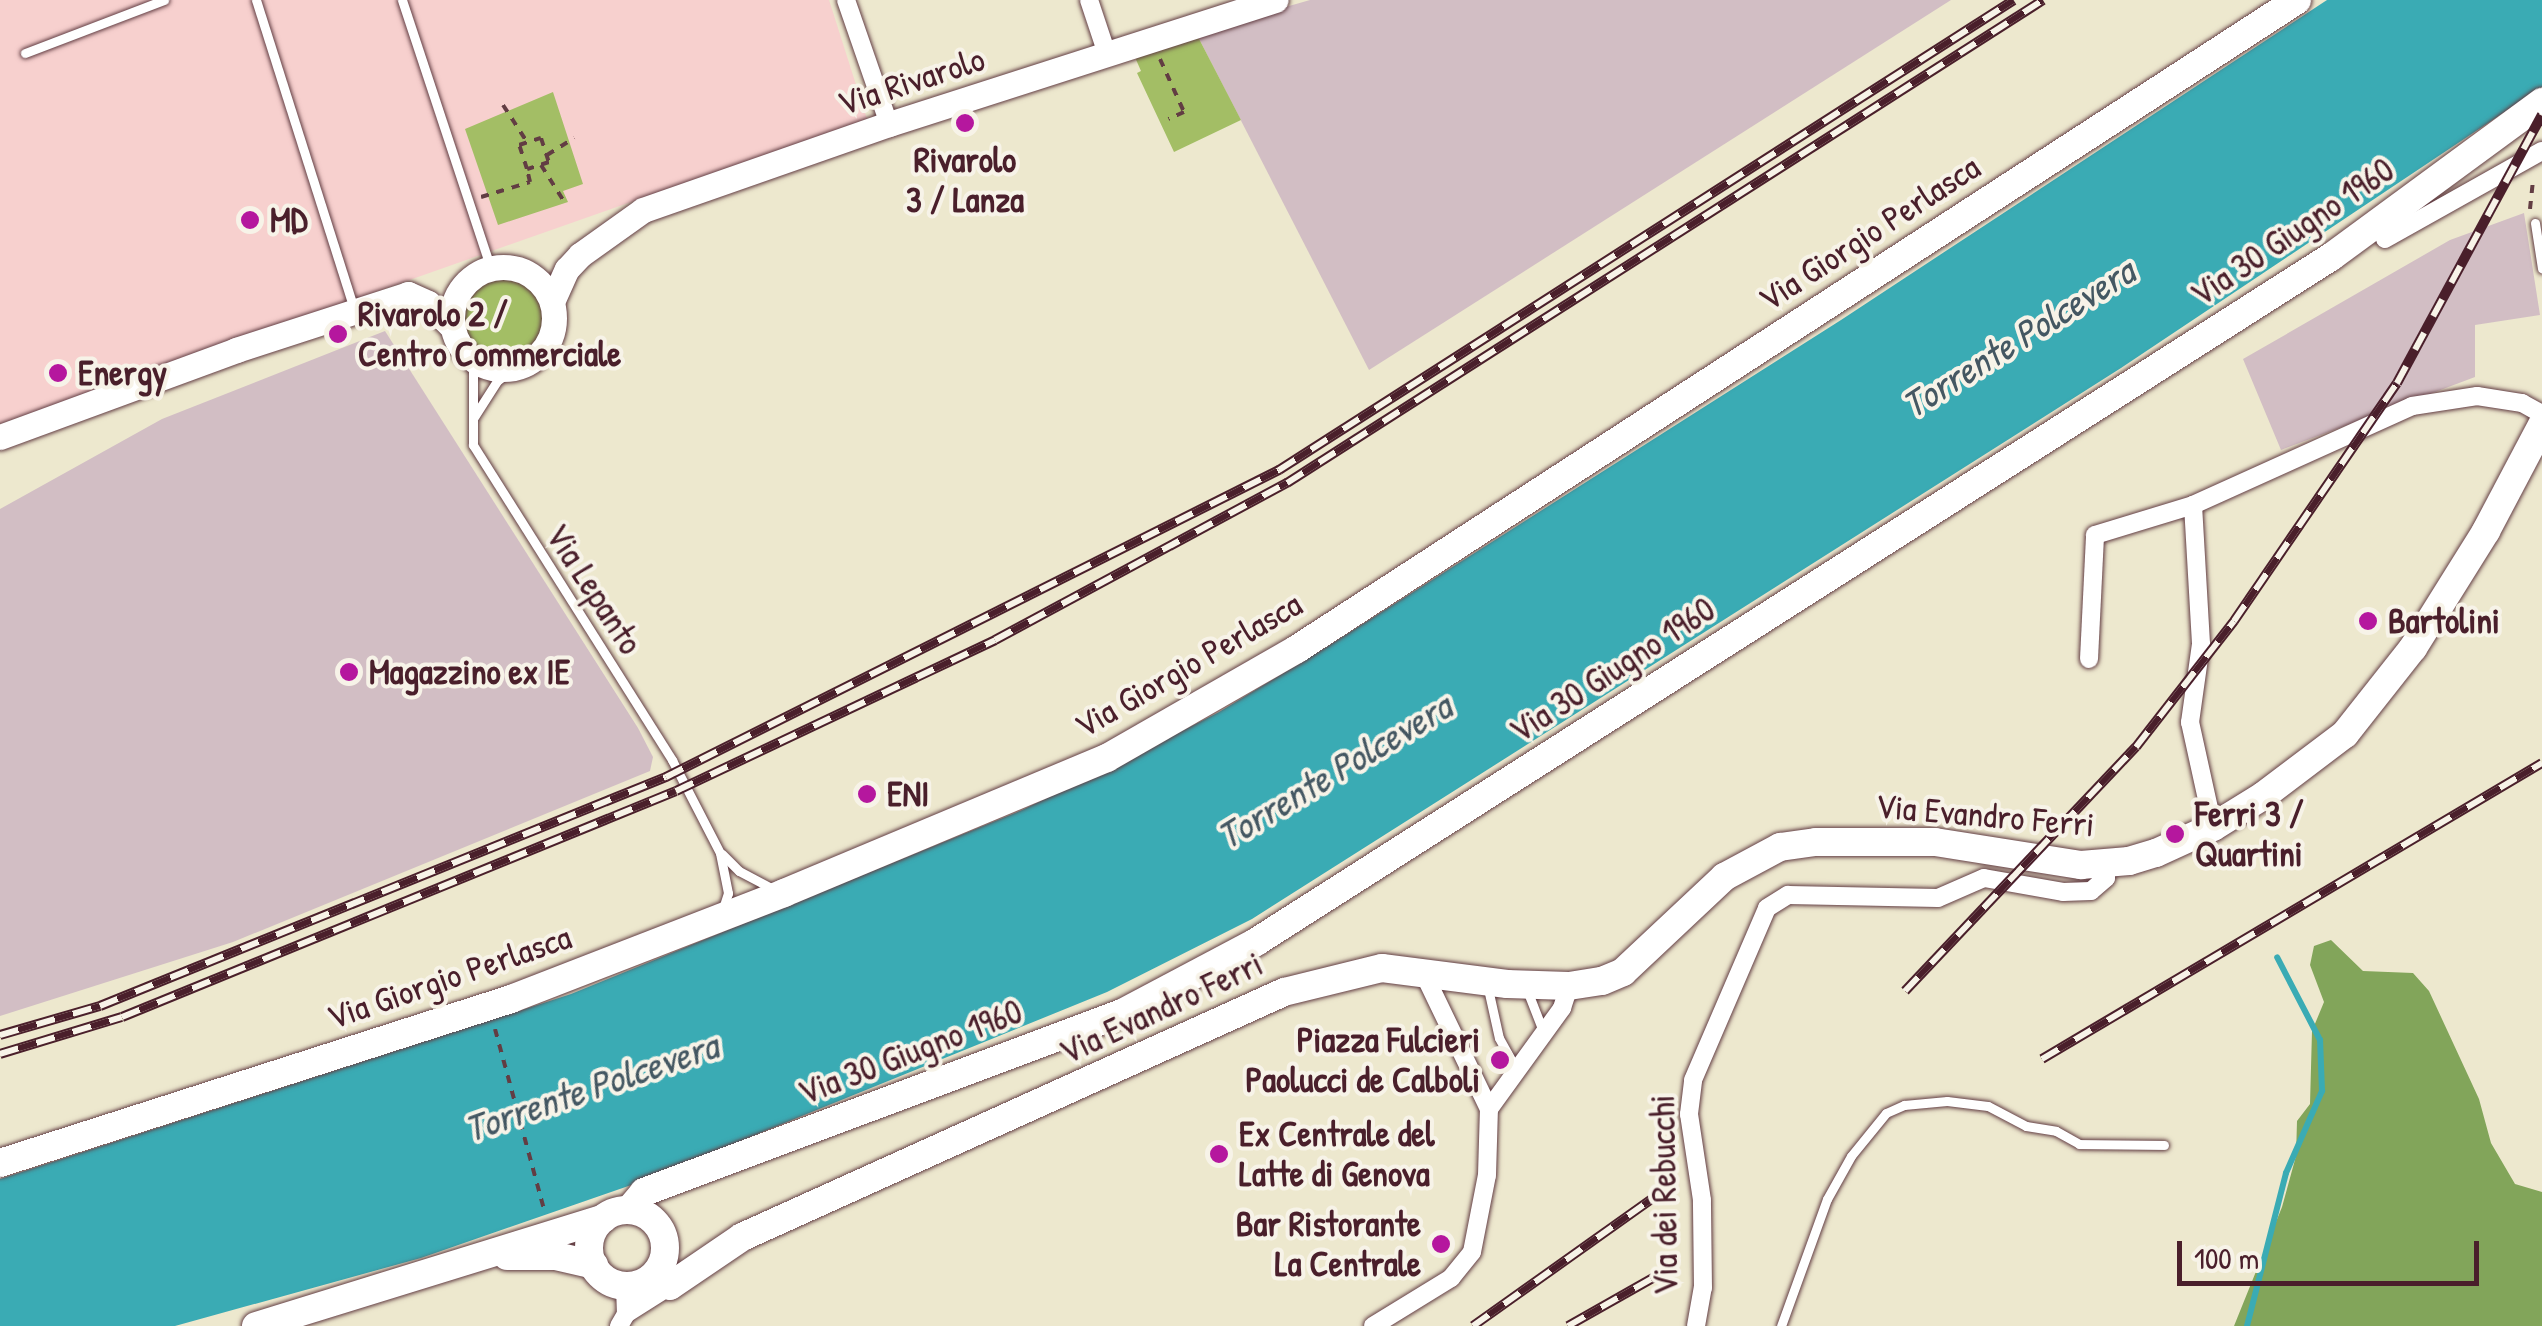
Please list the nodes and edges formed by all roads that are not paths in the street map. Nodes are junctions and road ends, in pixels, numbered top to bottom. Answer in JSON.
{"nodes":[{"id":1,"x":164,"y":0,"type":"edge"},
{"id":2,"x":256,"y":0,"type":"edge"},
{"id":3,"x":402,"y":0,"type":"edge"},
{"id":4,"x":846,"y":0,"type":"edge"},
{"id":5,"x":1088,"y":0,"type":"edge"},
{"id":6,"x":1276,"y":0,"type":"edge"},
{"id":7,"x":2297,"y":0,"type":"edge"},
{"id":8,"x":1243,"y":5,"type":"edge"},
{"id":9,"x":25,"y":53,"type":"dead end"},
{"id":10,"x":1107,"y":54,"type":"junction"},
{"id":11,"x":2542,"y":102,"type":"edge"},
{"id":12,"x":889,"y":124,"type":"junction"},
{"id":13,"x":2539,"y":160,"type":"edge"},
{"id":14,"x":2534,"y":223,"type":"road end"},
{"id":15,"x":2385,"y":239,"type":"dead end"},
{"id":16,"x":580,"y":255,"type":"junction"},
{"id":17,"x":491,"y":268,"type":"junction"},
{"id":18,"x":2542,"y":268,"type":"edge"},
{"id":19,"x":524,"y":271,"type":"junction"},
{"id":20,"x":462,"y":287,"type":"junction"},
{"id":21,"x":414,"y":295,"type":"junction"},
{"id":22,"x":552,"y":302,"type":"junction"},
{"id":23,"x":354,"y":312,"type":"junction"},
{"id":24,"x":453,"y":328,"type":"junction"},
{"id":25,"x":474,"y":360,"type":"junction"},
{"id":26,"x":513,"y":369,"type":"junction"},
{"id":27,"x":2542,"y":414,"type":"edge"},
{"id":28,"x":473,"y":420,"type":"junction"},
{"id":29,"x":2542,"y":424,"type":"edge"},
{"id":30,"x":2,"y":431,"type":"edge"},
{"id":31,"x":2193,"y":505,"type":"junction"},
{"id":32,"x":2089,"y":660,"type":"dead end"},
{"id":33,"x":2212,"y":827,"type":"junction"},
{"id":34,"x":720,"y":852,"type":"junction"},
{"id":35,"x":2106,"y":863,"type":"junction"},
{"id":36,"x":784,"y":893,"type":"junction"},
{"id":37,"x":718,"y":918,"type":"junction"},
{"id":38,"x":1422,"y":970,"type":"junction"},
{"id":39,"x":1486,"y":982,"type":"junction"},
{"id":40,"x":1525,"y":984,"type":"junction"},
{"id":41,"x":1569,"y":986,"type":"junction"},
{"id":42,"x":1545,"y":1033,"type":"junction"},
{"id":43,"x":1517,"y":1071,"type":"junction"},
{"id":44,"x":1490,"y":1110,"type":"junction"},
{"id":45,"x":2164,"y":1146,"type":"dead end"},
{"id":46,"x":0,"y":1163,"type":"edge"},
{"id":47,"x":662,"y":1187,"type":"junction"},
{"id":48,"x":617,"y":1214,"type":"junction"},
{"id":49,"x":661,"y":1235,"type":"junction"},
{"id":50,"x":723,"y":1248,"type":"junction"},
{"id":51,"x":480,"y":1257,"type":"junction"},
{"id":52,"x":594,"y":1265,"type":"junction"},
{"id":53,"x":635,"y":1305,"type":"edge"},
{"id":54,"x":256,"y":1326,"type":"edge"},
{"id":55,"x":302,"y":1326,"type":"edge"},
{"id":56,"x":1373,"y":1326,"type":"edge"},
{"id":57,"x":1696,"y":1326,"type":"edge"},
{"id":58,"x":1781,"y":1326,"type":"edge"}],
"edges":[{"from":1,"to":9,"type":"lane"},
{"from":2,"to":23,"type":"lane"},
{"from":3,"to":17,"type":"lane"},
{"from":4,"to":12,"type":"street"},
{"from":5,"to":10,"type":"street"},
{"from":6,"to":8,"type":"main road","name":"Via Rivarolo"},
{"from":7,"to":36,"type":"main road","name":"Via Giorgio Perlasca"},
{"from":8,"to":10,"type":"main road","name":"Via Rivarolo"},
{"from":10,"to":12,"type":"main road","name":"Via Rivarolo"},
{"from":11,"to":47,"type":"main road","name":"Via 30 Giugno 1960"},
{"from":12,"to":16,"type":"main road","name":"Via Rivarolo"},
{"from":13,"to":15,"type":"street"},
{"from":14,"to":18,"type":"lane"},
{"from":16,"to":19,"type":"main road","name":"Via Rivarolo"},
{"from":16,"to":22,"type":"main road","name":"Via Rivarolo"},
{"from":17,"to":19,"type":"main road","name":"Via Rivarolo"},
{"from":17,"to":20,"type":"main road"},
{"from":19,"to":22,"type":"main road"},
{"from":20,"to":21,"type":"main road"},
{"from":20,"to":24,"type":"main road"},
{"from":21,"to":23,"type":"main road"},
{"from":21,"to":24,"type":"main road"},
{"from":22,"to":26,"type":"main road","name":"Via Rivarolo"},
{"from":23,"to":30,"type":"main road"},
{"from":24,"to":25,"type":"main road"},
{"from":25,"to":26,"type":"main road"},
{"from":25,"to":28,"type":"lane"},
{"from":26,"to":28,"type":"lane"},
{"from":27,"to":31,"type":"street"},
{"from":28,"to":34,"type":"lane","name":"Via Lepanto"},
{"from":29,"to":33,"type":"main road","name":"Via Evandro Ferri"},
{"from":31,"to":32,"type":"street"},
{"from":31,"to":33,"type":"street"},
{"from":33,"to":35,"type":"main road","name":"Via Evandro Ferri"},
{"from":34,"to":36,"type":"lane"},
{"from":34,"to":37,"type":"lane"},
{"from":35,"to":41,"type":"main road","name":"Via Evandro Ferri"},
{"from":35,"to":57,"type":"street","name":"Via dei Rebucchi"},
{"from":36,"to":37,"type":"main road","name":"Via Giorgio Perlasca"},
{"from":37,"to":46,"type":"main road","name":"Via Giorgio Perlasca"},
{"from":38,"to":39,"type":"main road","name":"Via Evandro Ferri"},
{"from":38,"to":44,"type":"street"},
{"from":38,"to":50,"type":"main road","name":"Via Evandro Ferri"},
{"from":39,"to":40,"type":"main road","name":"Via Evandro Ferri"},
{"from":39,"to":43,"type":"lane"},
{"from":40,"to":41,"type":"main road","name":"Via Evandro Ferri"},
{"from":40,"to":42,"type":"lane"},
{"from":41,"to":42,"type":"street"},
{"from":42,"to":43,"type":"street"},
{"from":43,"to":44,"type":"street"},
{"from":44,"to":56,"type":"street"},
{"from":45,"to":58,"type":"lane"},
{"from":47,"to":48,"type":"main road","name":"Via 30 Giugno 1960"},
{"from":47,"to":49,"type":"main road"},
{"from":48,"to":49,"type":"main road","name":"Via Evandro Ferri"},
{"from":48,"to":51,"type":"main road","name":"Via 30 Giugno 1960"},
{"from":48,"to":52,"type":"main road"},
{"from":49,"to":50,"type":"main road","name":"Via Evandro Ferri"},
{"from":49,"to":53,"type":"main road"},
{"from":50,"to":53,"type":"main road","name":"Via Evandro Ferri"},
{"from":51,"to":52,"type":"main road"},
{"from":51,"to":54,"type":"main road","name":"Via 30 Giugno 1960"},
{"from":51,"to":55,"type":"street"},
{"from":52,"to":53,"type":"main road"}]}
